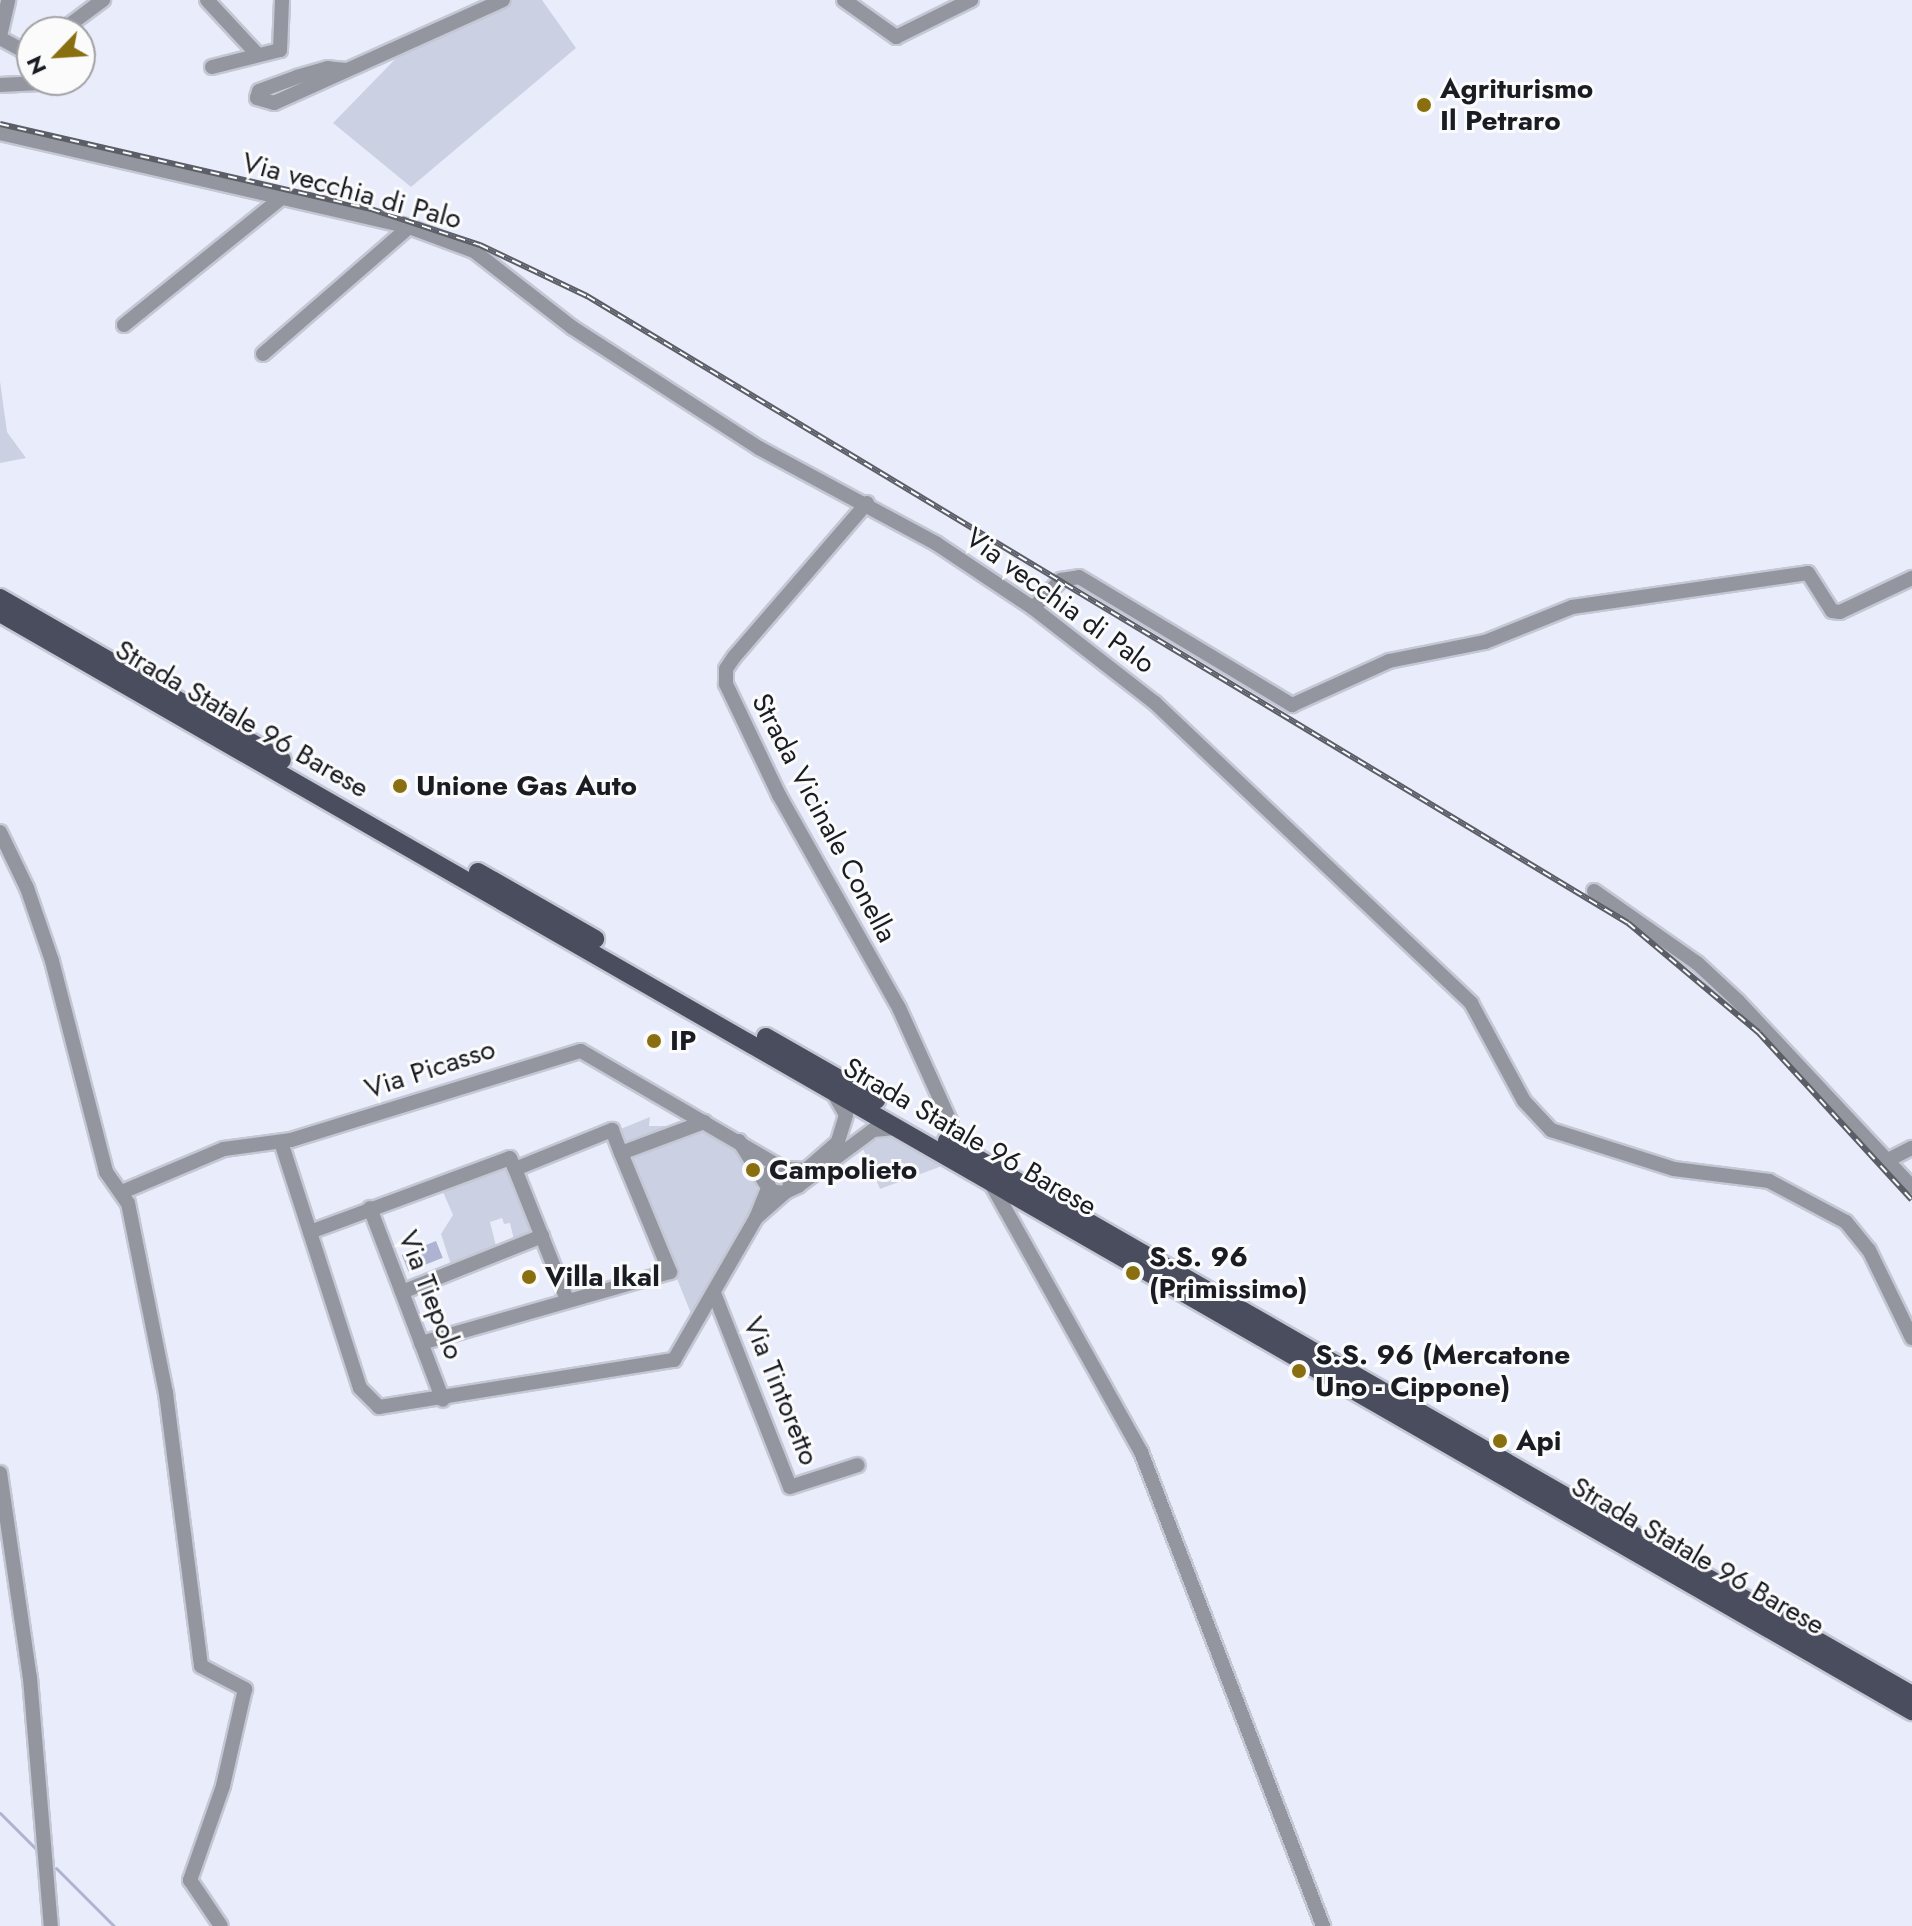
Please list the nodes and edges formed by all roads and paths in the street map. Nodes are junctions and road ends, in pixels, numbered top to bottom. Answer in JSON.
{"nodes":[{"id":1,"x":9,"y":0,"type":"edge"},
{"id":2,"x":103,"y":0,"type":"edge"},
{"id":3,"x":207,"y":0,"type":"edge"},
{"id":4,"x":282,"y":0,"type":"edge"},
{"id":5,"x":503,"y":0,"type":"edge"},
{"id":6,"x":844,"y":0,"type":"edge"},
{"id":7,"x":971,"y":0,"type":"edge"},
{"id":8,"x":82,"y":16,"type":"edge"},
{"id":9,"x":0,"y":37,"type":"edge"},
{"id":10,"x":258,"y":55,"type":"junction"},
{"id":11,"x":212,"y":67,"type":"dead end"},
{"id":12,"x":346,"y":70,"type":"junction"},
{"id":13,"x":0,"y":133,"type":"edge"},
{"id":14,"x":280,"y":199,"type":"junction"},
{"id":15,"x":409,"y":227,"type":"junction"},
{"id":16,"x":124,"y":325,"type":"dead end"},
{"id":17,"x":263,"y":354,"type":"dead end"},
{"id":18,"x":867,"y":503,"type":"junction"},
{"id":19,"x":1912,"y":578,"type":"edge"},
{"id":20,"x":0,"y":598,"type":"edge"},
{"id":21,"x":1033,"y":608,"type":"junction"},
{"id":22,"x":0,"y":613,"type":"edge"},
{"id":23,"x":0,"y":832,"type":"edge"},
{"id":24,"x":1594,"y":891,"type":"dead end"},
{"id":25,"x":829,"y":1088,"type":"junction"},
{"id":26,"x":704,"y":1122,"type":"junction"},
{"id":27,"x":904,"y":1130,"type":"junction"},
{"id":28,"x":739,"y":1141,"type":"junction"},
{"id":29,"x":281,"y":1142,"type":"junction"},
{"id":30,"x":949,"y":1142,"type":"junction"},
{"id":31,"x":1912,"y":1148,"type":"edge"},
{"id":32,"x":621,"y":1153,"type":"junction"},
{"id":33,"x":1888,"y":1160,"type":"junction"},
{"id":34,"x":515,"y":1169,"type":"junction"},
{"id":35,"x":786,"y":1169,"type":"junction"},
{"id":36,"x":989,"y":1180,"type":"junction"},
{"id":37,"x":767,"y":1186,"type":"junction"},
{"id":38,"x":1912,"y":1187,"type":"edge"},
{"id":39,"x":787,"y":1191,"type":"junction"},
{"id":40,"x":122,"y":1192,"type":"junction"},
{"id":41,"x":370,"y":1208,"type":"junction"},
{"id":42,"x":756,"y":1218,"type":"junction"},
{"id":43,"x":310,"y":1232,"type":"junction"},
{"id":44,"x":542,"y":1236,"type":"junction"},
{"id":45,"x":402,"y":1292,"type":"junction"},
{"id":46,"x":714,"y":1293,"type":"junction"},
{"id":47,"x":567,"y":1300,"type":"junction"},
{"id":48,"x":1912,"y":1338,"type":"edge"},
{"id":49,"x":421,"y":1343,"type":"junction"},
{"id":50,"x":443,"y":1400,"type":"junction"},
{"id":51,"x":858,"y":1465,"type":"dead end"},
{"id":52,"x":0,"y":1473,"type":"edge"},
{"id":53,"x":1912,"y":1695,"type":"edge"},
{"id":54,"x":1912,"y":1711,"type":"edge"},
{"id":55,"x":51,"y":1926,"type":"edge"},
{"id":56,"x":221,"y":1926,"type":"edge"},
{"id":57,"x":1323,"y":1926,"type":"edge"}],
"edges":[{"from":1,"to":9,"type":"street"},
{"from":2,"to":8,"type":"street"},
{"from":3,"to":10,"type":"street"},
{"from":4,"to":10,"type":"street"},
{"from":5,"to":12,"type":"street"},
{"from":6,"to":7,"type":"street"},
{"from":10,"to":11,"type":"street"},
{"from":12,"to":12,"type":"street"},
{"from":13,"to":14,"type":"street","name":"Via vecchia di Palo"},
{"from":14,"to":15,"type":"street","name":"Via vecchia di Palo"},
{"from":14,"to":16,"type":"street"},
{"from":15,"to":17,"type":"street"},
{"from":15,"to":18,"type":"street","name":"Via vecchia di Palo"},
{"from":18,"to":21,"type":"street","name":"Via vecchia di Palo"},
{"from":18,"to":30,"type":"street","name":"Strada Vicinale Conella"},
{"from":19,"to":21,"type":"street"},
{"from":20,"to":30,"type":"main road","name":"Strada Statale 96 Barese"},
{"from":21,"to":48,"type":"street","name":"Via vecchia di Palo"},
{"from":22,"to":25,"type":"main road","name":"Strada Statale 96 Barese"},
{"from":23,"to":40,"type":"street"},
{"from":24,"to":33,"type":"street"},
{"from":25,"to":27,"type":"main road","name":"Strada Statale 96 Barese"},
{"from":25,"to":35,"type":"street"},
{"from":26,"to":28,"type":"street","name":"Via Picasso"},
{"from":26,"to":29,"type":"street","name":"Via Picasso"},
{"from":26,"to":32,"type":"street"},
{"from":27,"to":36,"type":"main road","name":"Strada Statale 96 Barese"},
{"from":27,"to":39,"type":"street"},
{"from":28,"to":35,"type":"street","name":"Via Picasso"},
{"from":28,"to":37,"type":"street"},
{"from":29,"to":40,"type":"street","name":"Via Picasso"},
{"from":29,"to":43,"type":"street"},
{"from":30,"to":53,"type":"main road","name":"Strada Statale 96 Barese"},
{"from":31,"to":33,"type":"street"},
{"from":32,"to":34,"type":"street"},
{"from":32,"to":47,"type":"street"},
{"from":33,"to":38,"type":"street"},
{"from":34,"to":41,"type":"street"},
{"from":34,"to":44,"type":"street"},
{"from":35,"to":37,"type":"street"},
{"from":35,"to":39,"type":"street"},
{"from":36,"to":54,"type":"main road","name":"Strada Statale 96 Barese"},
{"from":36,"to":57,"type":"street"},
{"from":37,"to":39,"type":"street"},
{"from":37,"to":42,"type":"street"},
{"from":39,"to":42,"type":"street"},
{"from":40,"to":56,"type":"street"},
{"from":41,"to":43,"type":"street"},
{"from":41,"to":45,"type":"street","name":"Via Tiepolo"},
{"from":42,"to":46,"type":"street"},
{"from":43,"to":50,"type":"street"},
{"from":44,"to":45,"type":"street"},
{"from":44,"to":47,"type":"street"},
{"from":45,"to":49,"type":"street","name":"Via Tiepolo"},
{"from":46,"to":50,"type":"street"},
{"from":46,"to":51,"type":"street","name":"Via Tintoretto"},
{"from":47,"to":49,"type":"street"},
{"from":49,"to":50,"type":"street","name":"Via Tiepolo"},
{"from":52,"to":55,"type":"street"}]}
